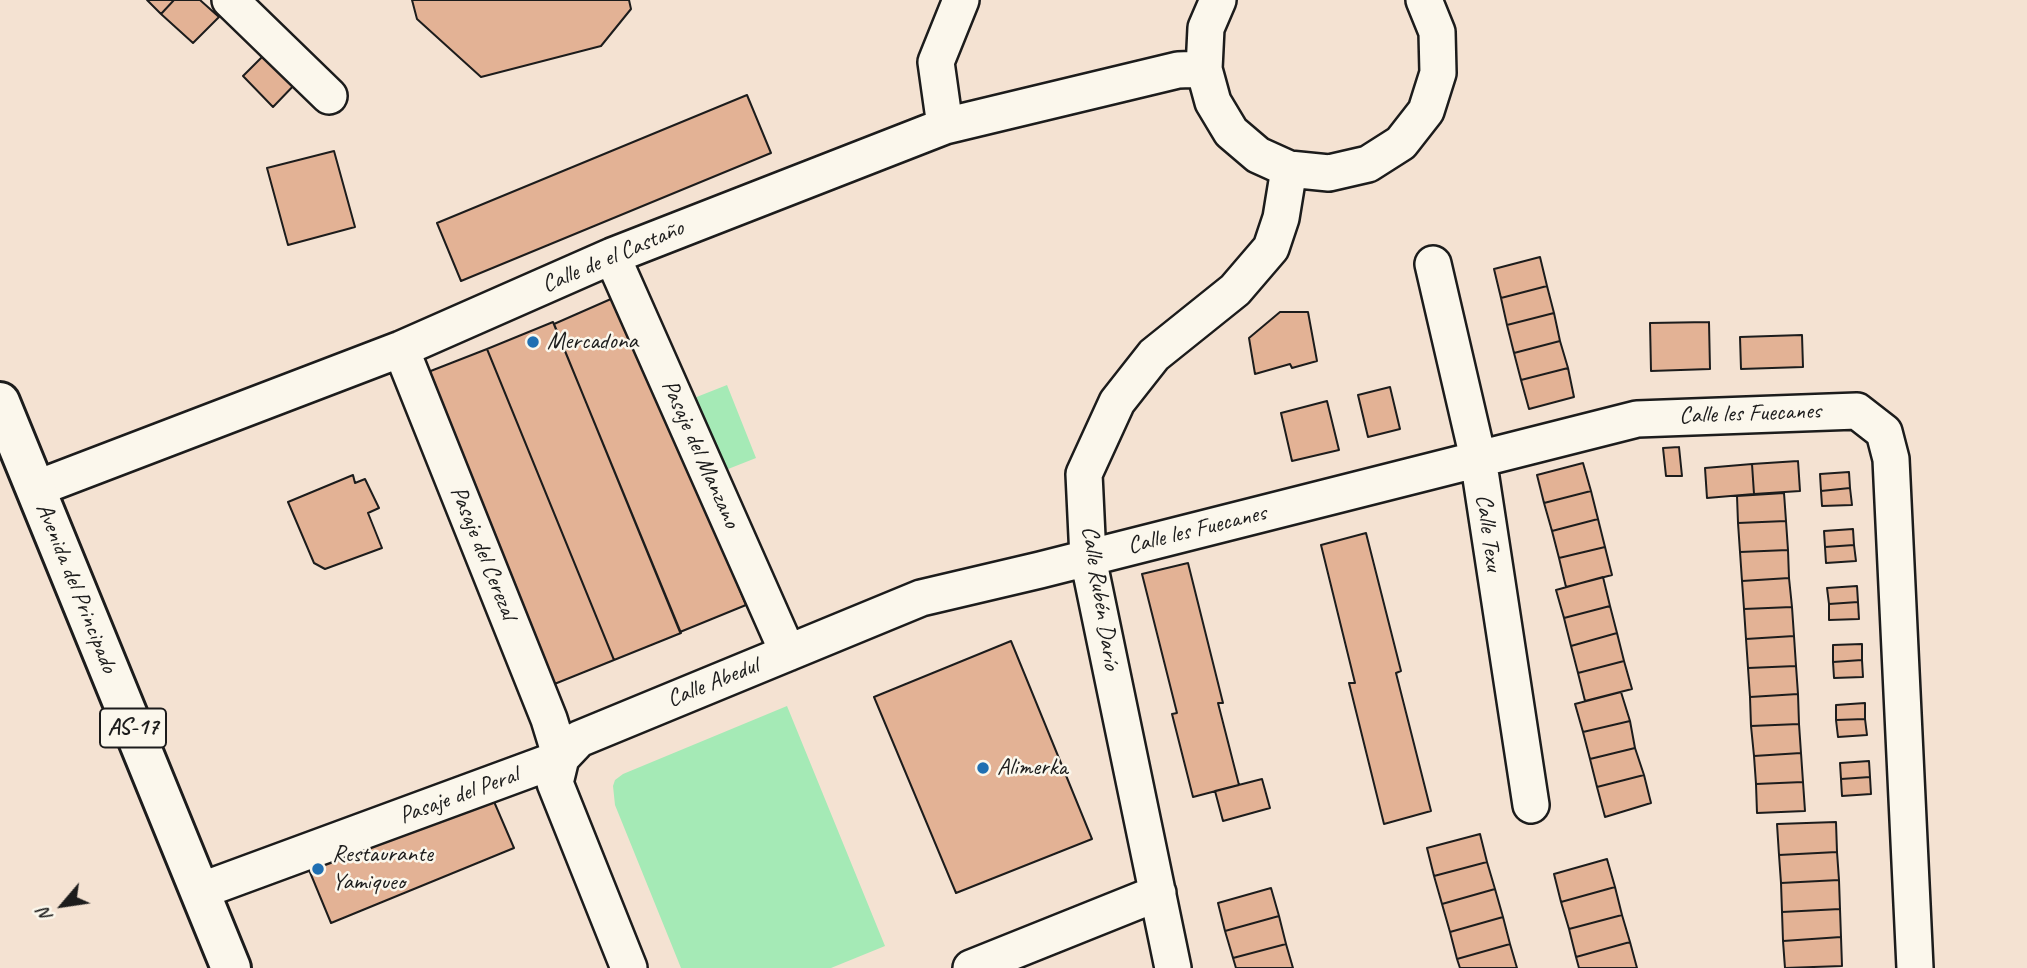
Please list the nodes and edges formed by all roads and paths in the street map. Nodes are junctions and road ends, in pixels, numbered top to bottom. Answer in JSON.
{"nodes":[{"id":1,"x":230,"y":0,"type":"edge"},
{"id":2,"x":961,"y":0,"type":"edge"},
{"id":3,"x":1218,"y":0,"type":"edge"},
{"id":4,"x":1424,"y":0,"type":"edge"},
{"id":5,"x":1204,"y":69,"type":"junction"},
{"id":6,"x":329,"y":96,"type":"dead end"},
{"id":7,"x":945,"y":125,"type":"junction"},
{"id":8,"x":1289,"y":169,"type":"junction"},
{"id":9,"x":612,"y":256,"type":"junction"},
{"id":10,"x":1433,"y":264,"type":"dead end"},
{"id":11,"x":401,"y":349,"type":"junction"},
{"id":12,"x":0,"y":402,"type":"edge"},
{"id":13,"x":1478,"y":457,"type":"junction"},
{"id":14,"x":36,"y":489,"type":"junction"},
{"id":15,"x":1088,"y":558,"type":"junction"},
{"id":16,"x":788,"y":653,"type":"junction"},
{"id":17,"x":561,"y":758,"type":"junction"},
{"id":18,"x":1531,"y":805,"type":"dead end"},
{"id":19,"x":200,"y":891,"type":"junction"},
{"id":20,"x":1157,"y":893,"type":"junction"},
{"id":21,"x":231,"y":968,"type":"edge"},
{"id":22,"x":629,"y":968,"type":"edge"},
{"id":23,"x":971,"y":968,"type":"edge"},
{"id":24,"x":1173,"y":968,"type":"edge"},
{"id":25,"x":1915,"y":968,"type":"edge"}],
"edges":[{"from":1,"to":6,"type":"street"},
{"from":2,"to":7,"type":"street"},
{"from":3,"to":5,"type":"street"},
{"from":4,"to":8,"type":"street"},
{"from":5,"to":7,"type":"street","name":"Calle de el Castaño"},
{"from":5,"to":8,"type":"street"},
{"from":7,"to":9,"type":"street","name":"Calle de el Castaño"},
{"from":8,"to":15,"type":"street","name":"Calle Rubén Darío"},
{"from":9,"to":11,"type":"street","name":"Calle de el Castaño"},
{"from":9,"to":16,"type":"street","name":"Pasaje del Manzano"},
{"from":10,"to":13,"type":"street","name":"Calle Texu"},
{"from":11,"to":14,"type":"street","name":"Calle de el Castaño"},
{"from":11,"to":17,"type":"street","name":"Pasaje del Cerezal"},
{"from":12,"to":14,"type":"main road","name":"Avenida del Principado","number":"AS-17"},
{"from":13,"to":15,"type":"street","name":"Calle les Fuecanes"},
{"from":13,"to":18,"type":"street","name":"Calle Texu"},
{"from":13,"to":25,"type":"street","name":"Calle les Fuecanes"},
{"from":14,"to":19,"type":"main road","name":"Avenida del Principado","number":"AS-17"},
{"from":15,"to":16,"type":"street","name":"Calle Abedul"},
{"from":15,"to":20,"type":"street","name":"Calle Rubén Darío"},
{"from":16,"to":17,"type":"street","name":"Calle Abedul"},
{"from":17,"to":19,"type":"street","name":"Pasaje del Peral"},
{"from":17,"to":22,"type":"street"},
{"from":19,"to":21,"type":"main road","name":"Avenida del Principado","number":"AS-17"},
{"from":20,"to":23,"type":"street"},
{"from":20,"to":24,"type":"street","name":"Calle Rubén Darío"}]}
